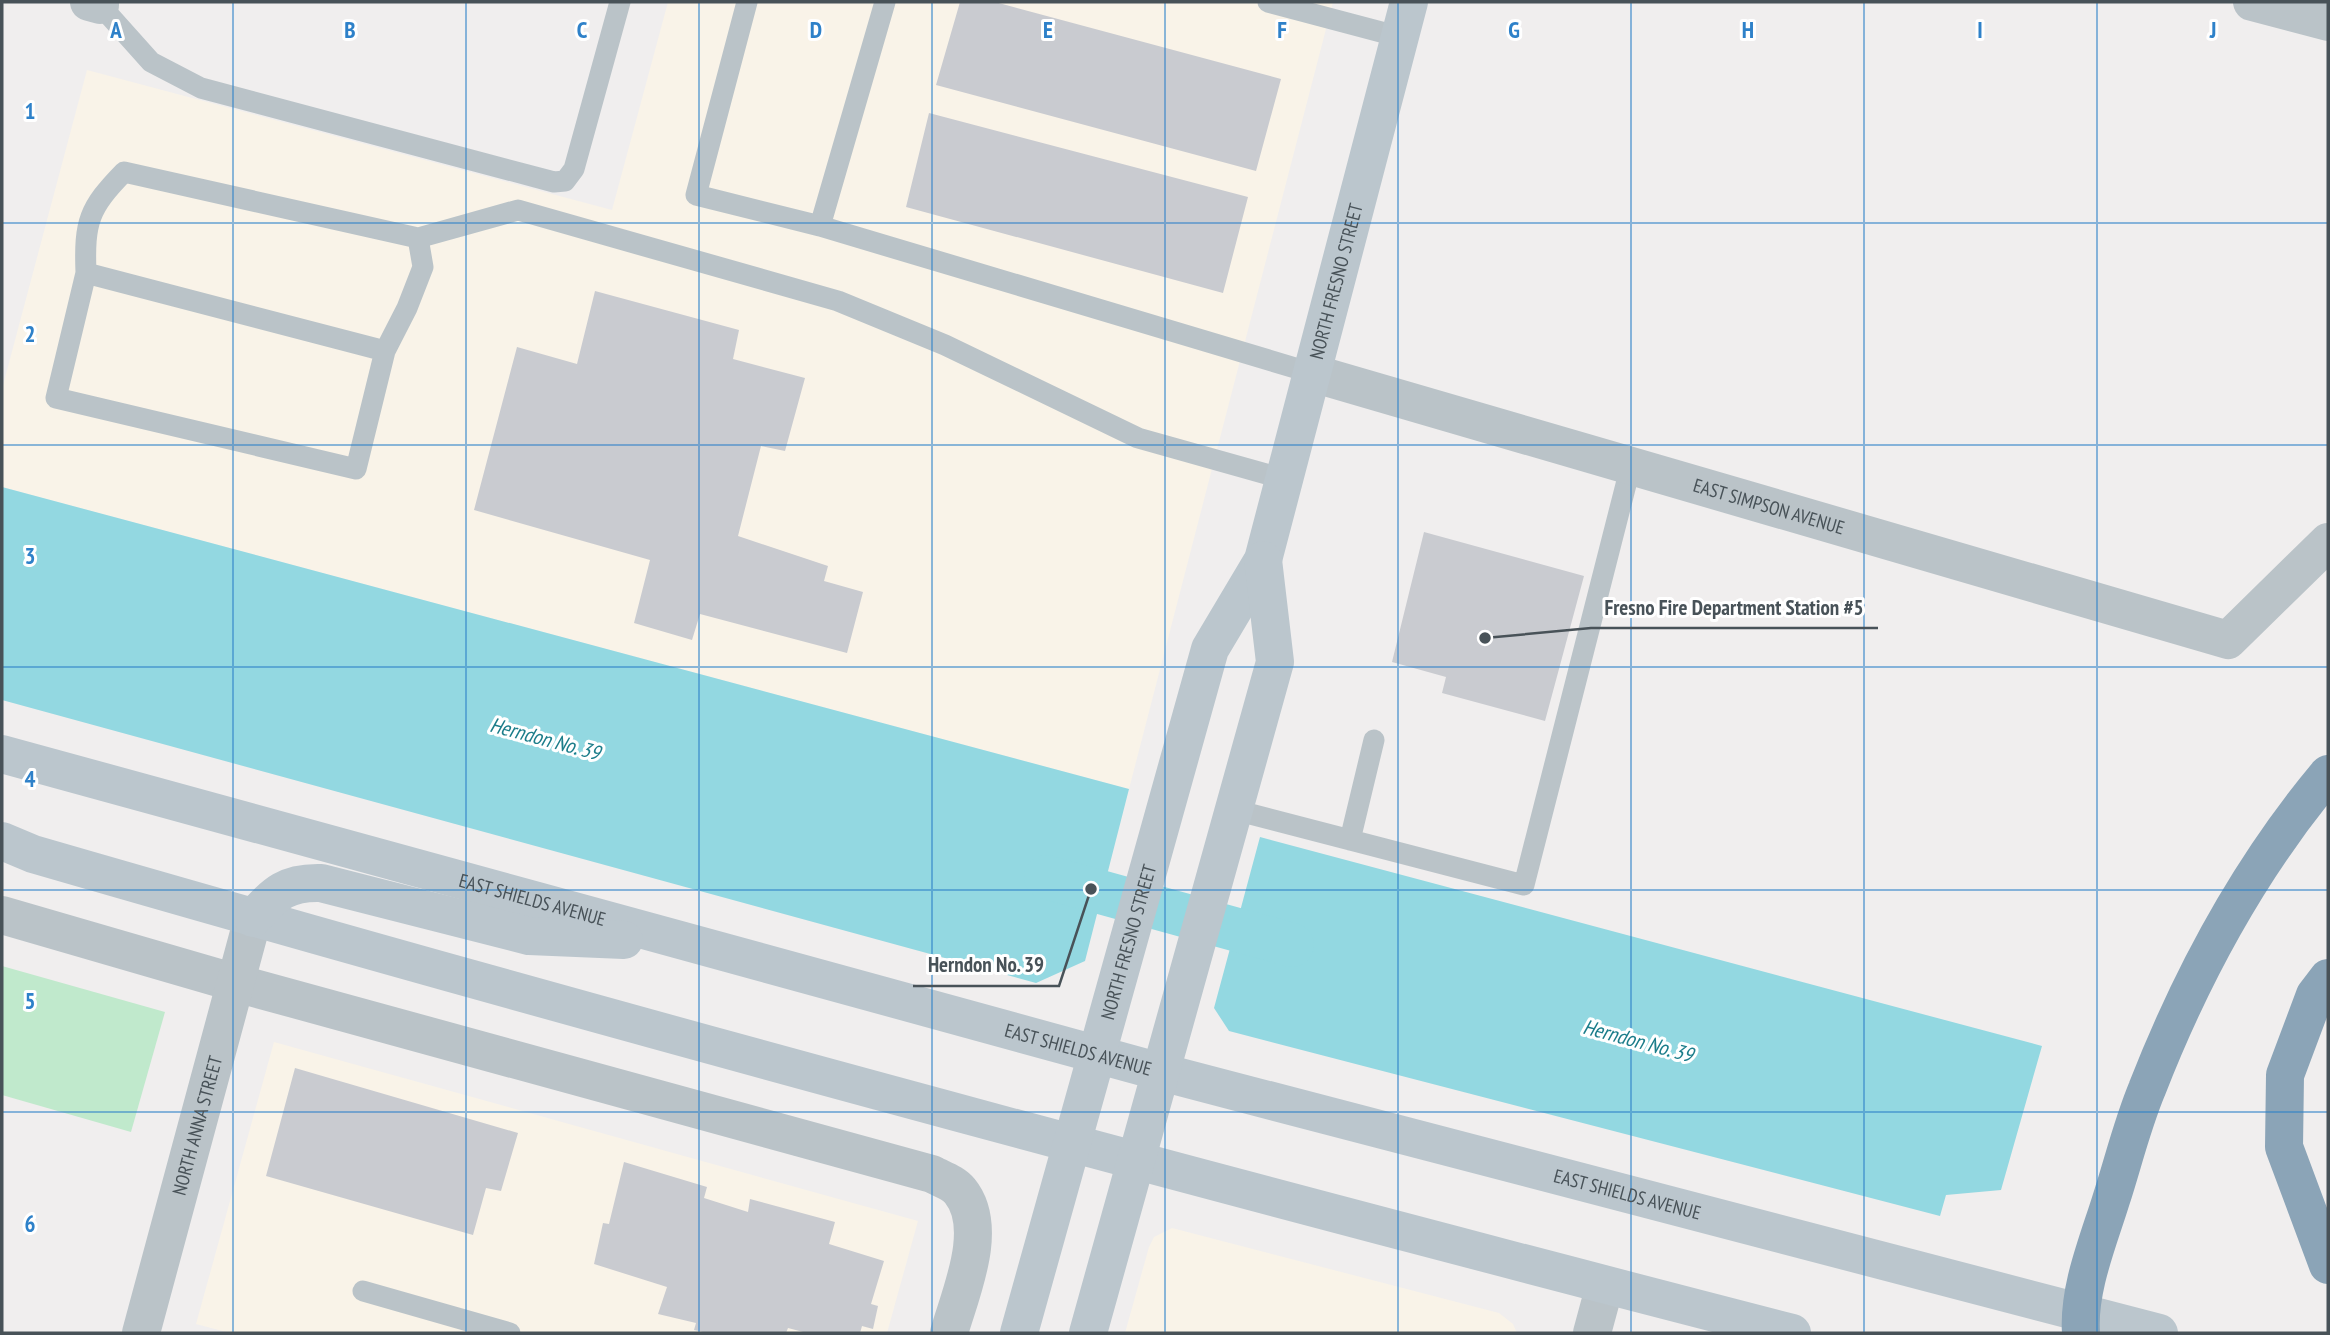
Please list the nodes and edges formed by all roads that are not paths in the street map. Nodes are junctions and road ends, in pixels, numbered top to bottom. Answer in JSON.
{"nodes":[{"id":1,"x":620,"y":2,"type":"edge"},
{"id":2,"x":747,"y":2,"type":"edge"},
{"id":3,"x":885,"y":2,"type":"edge"},
{"id":4,"x":1268,"y":2,"type":"edge"},
{"id":5,"x":2252,"y":2,"type":"edge"},
{"id":6,"x":96,"y":3,"type":"edge"},
{"id":7,"x":1405,"y":19,"type":"edge"},
{"id":8,"x":2328,"y":22,"type":"edge"},
{"id":9,"x":820,"y":226,"type":"junction"},
{"id":10,"x":418,"y":238,"type":"junction"},
{"id":11,"x":86,"y":273,"type":"junction"},
{"id":12,"x":385,"y":351,"type":"junction"},
{"id":13,"x":1312,"y":373,"type":"junction"},
{"id":14,"x":1631,"y":465,"type":"junction"},
{"id":15,"x":1284,"y":479,"type":"junction"},
{"id":16,"x":2328,"y":542,"type":"edge"},
{"id":17,"x":1263,"y":560,"type":"junction"},
{"id":18,"x":1374,"y":740,"type":"dead end"},
{"id":19,"x":2,"y":754,"type":"edge"},
{"id":20,"x":2328,"y":774,"type":"edge"},
{"id":21,"x":1235,"y":810,"type":"junction"},
{"id":22,"x":1350,"y":840,"type":"junction"},
{"id":23,"x":2,"y":841,"type":"edge"},
{"id":24,"x":2,"y":915,"type":"edge"},
{"id":25,"x":253,"y":918,"type":"junction"},
{"id":26,"x":692,"y":943,"type":"junction"},
{"id":27,"x":2328,"y":978,"type":"edge"},
{"id":28,"x":236,"y":984,"type":"junction"},
{"id":29,"x":1097,"y":1054,"type":"junction"},
{"id":30,"x":1161,"y":1072,"type":"junction"},
{"id":31,"x":1071,"y":1143,"type":"junction"},
{"id":32,"x":1135,"y":1159,"type":"junction"},
{"id":33,"x":2328,"y":1265,"type":"edge"},
{"id":34,"x":1605,"y":1285,"type":"junction"},
{"id":35,"x":363,"y":1292,"type":"dead end"},
{"id":36,"x":2080,"y":1322,"type":"edge"},
{"id":37,"x":499,"y":1332,"type":"edge"},
{"id":38,"x":141,"y":1333,"type":"edge"},
{"id":39,"x":949,"y":1333,"type":"edge"},
{"id":40,"x":1019,"y":1333,"type":"edge"},
{"id":41,"x":1088,"y":1333,"type":"edge"},
{"id":42,"x":1592,"y":1333,"type":"edge"},
{"id":43,"x":1792,"y":1333,"type":"edge"},
{"id":44,"x":2160,"y":1333,"type":"edge"}],
"edges":[{"from":1,"to":6,"type":"lane"},
{"from":2,"to":9,"type":"lane"},
{"from":3,"to":9,"type":"lane"},
{"from":4,"to":7,"type":"lane"},
{"from":5,"to":8,"type":"street"},
{"from":7,"to":13,"type":"main road","name":"NORTH FRESNO STREET"},
{"from":9,"to":13,"type":"lane"},
{"from":10,"to":11,"type":"lane"},
{"from":10,"to":12,"type":"lane"},
{"from":10,"to":15,"type":"lane"},
{"from":11,"to":12,"type":"lane"},
{"from":11,"to":12,"type":"lane"},
{"from":13,"to":14,"type":"street","name":"EAST SIMPSON AVENUE"},
{"from":13,"to":15,"type":"main road","name":"NORTH FRESNO STREET"},
{"from":14,"to":16,"type":"street","name":"EAST SIMPSON AVENUE"},
{"from":14,"to":22,"type":"lane"},
{"from":15,"to":17,"type":"main road","name":"NORTH FRESNO STREET"},
{"from":17,"to":21,"type":"main road","name":"NORTH FRESNO STREET"},
{"from":17,"to":29,"type":"main road","name":"NORTH FRESNO STREET"},
{"from":18,"to":22,"type":"lane"},
{"from":19,"to":26,"type":"main road","name":"EAST SHIELDS AVENUE"},
{"from":20,"to":36,"type":"highway"},
{"from":21,"to":22,"type":"lane"},
{"from":21,"to":30,"type":"main road","name":"NORTH FRESNO STREET"},
{"from":23,"to":25,"type":"main road"},
{"from":24,"to":28,"type":"street"},
{"from":25,"to":26,"type":"main road"},
{"from":25,"to":28,"type":"street","name":"NORTH ANNA STREET"},
{"from":25,"to":31,"type":"main road"},
{"from":26,"to":29,"type":"main road","name":"EAST SHIELDS AVENUE"},
{"from":27,"to":33,"type":"highway"},
{"from":28,"to":38,"type":"street","name":"NORTH ANNA STREET"},
{"from":28,"to":39,"type":"street"},
{"from":29,"to":30,"type":"main road","name":"EAST SHIELDS AVENUE"},
{"from":29,"to":31,"type":"main road","name":"NORTH FRESNO STREET"},
{"from":30,"to":32,"type":"main road","name":"NORTH FRESNO STREET"},
{"from":30,"to":36,"type":"main road","name":"EAST SHIELDS AVENUE"},
{"from":31,"to":32,"type":"main road"},
{"from":31,"to":40,"type":"main road","name":"NORTH FRESNO STREET"},
{"from":32,"to":34,"type":"main road"},
{"from":32,"to":41,"type":"main road","name":"NORTH FRESNO STREET"},
{"from":34,"to":42,"type":"street"},
{"from":34,"to":43,"type":"main road"},
{"from":35,"to":37,"type":"lane"},
{"from":36,"to":44,"type":"main road","name":"EAST SHIELDS AVENUE"}]}
